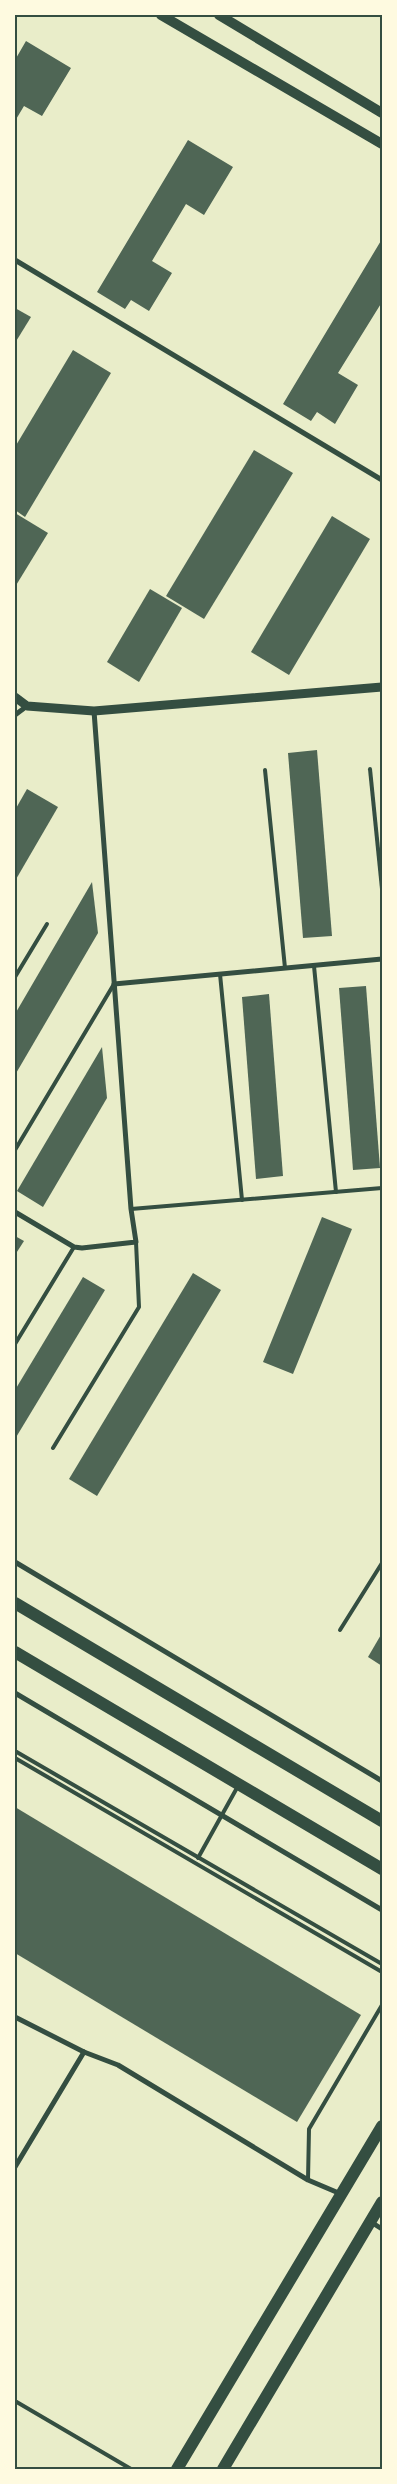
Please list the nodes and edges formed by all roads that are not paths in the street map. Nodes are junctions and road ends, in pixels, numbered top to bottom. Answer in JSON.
{"nodes":[{"id":1,"x":161,"y":15,"type":"edge"},
{"id":2,"x":219,"y":15,"type":"edge"},
{"id":3,"x":382,"y":112,"type":"edge"},
{"id":4,"x":382,"y":144,"type":"edge"},
{"id":5,"x":15,"y":260,"type":"edge"},
{"id":6,"x":382,"y":480,"type":"edge"},
{"id":7,"x":382,"y":687,"type":"edge"},
{"id":8,"x":15,"y":697,"type":"edge"},
{"id":9,"x":26,"y":706,"type":"junction"},
{"id":10,"x":94,"y":711,"type":"junction"},
{"id":11,"x":15,"y":715,"type":"edge"},
{"id":12,"x":370,"y":769,"type":"dead end"},
{"id":13,"x":265,"y":770,"type":"dead end"},
{"id":14,"x":382,"y":890,"type":"edge"},
{"id":15,"x":47,"y":924,"type":"dead end"},
{"id":16,"x":382,"y":959,"type":"edge"},
{"id":17,"x":314,"y":966,"type":"junction"},
{"id":18,"x":285,"y":968,"type":"junction"},
{"id":19,"x":220,"y":974,"type":"junction"},
{"id":20,"x":15,"y":977,"type":"edge"},
{"id":21,"x":114,"y":984,"type":"junction"},
{"id":22,"x":15,"y":1150,"type":"edge"},
{"id":23,"x":382,"y":1188,"type":"edge"},
{"id":24,"x":336,"y":1192,"type":"junction"},
{"id":25,"x":242,"y":1200,"type":"junction"},
{"id":26,"x":131,"y":1209,"type":"junction"},
{"id":27,"x":15,"y":1212,"type":"edge"},
{"id":28,"x":136,"y":1242,"type":"junction"},
{"id":29,"x":74,"y":1247,"type":"junction"},
{"id":30,"x":15,"y":1344,"type":"edge"},
{"id":31,"x":52,"y":1448,"type":"dead end"},
{"id":32,"x":15,"y":1562,"type":"edge"},
{"id":33,"x":382,"y":1563,"type":"edge"},
{"id":34,"x":15,"y":1603,"type":"edge"},
{"id":35,"x":340,"y":1630,"type":"dead end"},
{"id":36,"x":15,"y":1652,"type":"edge"},
{"id":37,"x":15,"y":1693,"type":"edge"},
{"id":38,"x":15,"y":1751,"type":"edge"},
{"id":39,"x":15,"y":1758,"type":"edge"},
{"id":40,"x":382,"y":1781,"type":"edge"},
{"id":41,"x":239,"y":1784,"type":"junction"},
{"id":42,"x":221,"y":1815,"type":"junction"},
{"id":43,"x":382,"y":1821,"type":"edge"},
{"id":44,"x":199,"y":1857,"type":"junction"},
{"id":45,"x":195,"y":1862,"type":"junction"},
{"id":46,"x":382,"y":1869,"type":"edge"},
{"id":47,"x":382,"y":1910,"type":"edge"},
{"id":48,"x":382,"y":1964,"type":"edge"},
{"id":49,"x":382,"y":1972,"type":"edge"},
{"id":50,"x":382,"y":2005,"type":"edge"},
{"id":51,"x":15,"y":2017,"type":"edge"},
{"id":52,"x":84,"y":2052,"type":"junction"},
{"id":53,"x":382,"y":2126,"type":"edge"},
{"id":54,"x":15,"y":2167,"type":"edge"},
{"id":55,"x":308,"y":2180,"type":"junction"},
{"id":56,"x":341,"y":2194,"type":"junction"},
{"id":57,"x":382,"y":2202,"type":"edge"},
{"id":58,"x":376,"y":2219,"type":"edge"},
{"id":59,"x":382,"y":2229,"type":"edge"},
{"id":60,"x":15,"y":2401,"type":"edge"},
{"id":61,"x":131,"y":2469,"type":"edge"},
{"id":62,"x":178,"y":2469,"type":"edge"},
{"id":63,"x":224,"y":2469,"type":"edge"}],
"edges":[{"from":1,"to":4,"type":"main road"},
{"from":2,"to":3,"type":"main road"},
{"from":5,"to":6,"type":"street"},
{"from":7,"to":10,"type":"street"},
{"from":8,"to":9,"type":"street"},
{"from":9,"to":10,"type":"street"},
{"from":9,"to":11,"type":"street"},
{"from":10,"to":21,"type":"street"},
{"from":12,"to":14,"type":"lane"},
{"from":13,"to":18,"type":"lane"},
{"from":15,"to":20,"type":"lane"},
{"from":16,"to":17,"type":"street"},
{"from":17,"to":18,"type":"street"},
{"from":17,"to":24,"type":"lane"},
{"from":18,"to":19,"type":"street"},
{"from":19,"to":21,"type":"street"},
{"from":19,"to":25,"type":"lane"},
{"from":21,"to":22,"type":"lane"},
{"from":21,"to":26,"type":"street"},
{"from":23,"to":24,"type":"lane"},
{"from":24,"to":25,"type":"lane"},
{"from":25,"to":26,"type":"lane"},
{"from":26,"to":28,"type":"street"},
{"from":27,"to":29,"type":"street"},
{"from":28,"to":29,"type":"street"},
{"from":28,"to":31,"type":"lane"},
{"from":29,"to":30,"type":"lane"},
{"from":32,"to":40,"type":"street"},
{"from":33,"to":35,"type":"lane"},
{"from":34,"to":43,"type":"main road"},
{"from":36,"to":41,"type":"main road"},
{"from":37,"to":42,"type":"street"},
{"from":38,"to":44,"type":"lane"},
{"from":39,"to":45,"type":"lane"},
{"from":41,"to":42,"type":"lane"},
{"from":41,"to":46,"type":"main road"},
{"from":42,"to":44,"type":"lane"},
{"from":42,"to":47,"type":"street"},
{"from":44,"to":45,"type":"lane"},
{"from":44,"to":48,"type":"lane"},
{"from":45,"to":49,"type":"lane"},
{"from":50,"to":55,"type":"lane"},
{"from":51,"to":52,"type":"street"},
{"from":52,"to":54,"type":"street"},
{"from":52,"to":55,"type":"street"},
{"from":53,"to":56,"type":"main road"},
{"from":55,"to":56,"type":"street"},
{"from":56,"to":62,"type":"main road"},
{"from":57,"to":58,"type":"main road"},
{"from":58,"to":59,"type":"street"},
{"from":58,"to":63,"type":"main road"},
{"from":60,"to":61,"type":"lane"}]}
